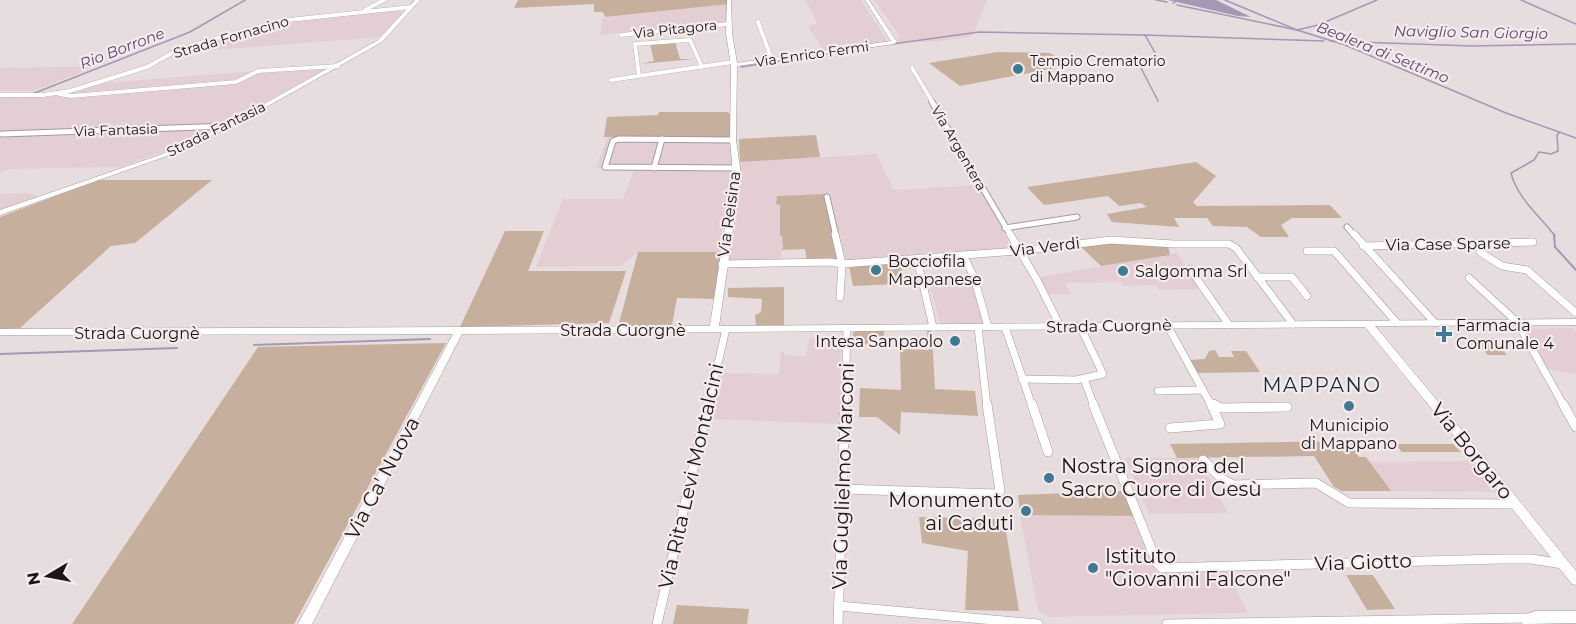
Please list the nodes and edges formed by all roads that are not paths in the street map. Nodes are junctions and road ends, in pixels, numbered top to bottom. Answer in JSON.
{"nodes":[{"id":1,"x":384,"y":0,"type":"edge"},
{"id":2,"x":418,"y":0,"type":"edge"},
{"id":3,"x":729,"y":0,"type":"edge"},
{"id":4,"x":867,"y":0,"type":"edge"},
{"id":5,"x":411,"y":8,"type":"junction"},
{"id":6,"x":360,"y":12,"type":"junction"},
{"id":7,"x":758,"y":22,"type":"dead end"},
{"id":8,"x":729,"y":24,"type":"junction"},
{"id":9,"x":621,"y":35,"type":"dead end"},
{"id":10,"x":772,"y":60,"type":"junction"},
{"id":11,"x":734,"y":64,"type":"junction"},
{"id":12,"x":338,"y":66,"type":"junction"},
{"id":13,"x":702,"y":67,"type":"junction"},
{"id":14,"x":912,"y":68,"type":"dead end"},
{"id":15,"x":639,"y":76,"type":"junction"},
{"id":16,"x":611,"y":80,"type":"dead end"},
{"id":17,"x":56,"y":94,"type":"junction"},
{"id":18,"x":0,"y":95,"type":"edge"},
{"id":19,"x":229,"y":126,"type":"junction"},
{"id":20,"x":2,"y":134,"type":"dead end"},
{"id":21,"x":662,"y":139,"type":"junction"},
{"id":22,"x":733,"y":140,"type":"junction"},
{"id":23,"x":654,"y":168,"type":"junction"},
{"id":24,"x":736,"y":168,"type":"junction"},
{"id":25,"x":827,"y":197,"type":"dead end"},
{"id":26,"x":0,"y":213,"type":"edge"},
{"id":27,"x":1077,"y":217,"type":"dead end"},
{"id":28,"x":1347,"y":227,"type":"dead end"},
{"id":29,"x":1005,"y":228,"type":"junction"},
{"id":30,"x":1533,"y":242,"type":"dead end"},
{"id":31,"x":1363,"y":246,"type":"junction"},
{"id":32,"x":1475,"y":248,"type":"junction"},
{"id":33,"x":1019,"y":251,"type":"junction"},
{"id":34,"x":1307,"y":251,"type":"dead end"},
{"id":35,"x":963,"y":255,"type":"junction"},
{"id":36,"x":917,"y":259,"type":"junction"},
{"id":37,"x":722,"y":264,"type":"junction"},
{"id":38,"x":842,"y":264,"type":"junction"},
{"id":39,"x":1190,"y":268,"type":"dead end"},
{"id":40,"x":1257,"y":277,"type":"junction"},
{"id":41,"x":1469,"y":278,"type":"dead end"},
{"id":42,"x":1307,"y":296,"type":"dead end"},
{"id":43,"x":840,"y":297,"type":"dead end"},
{"id":44,"x":1576,"y":313,"type":"edge"},
{"id":45,"x":1517,"y":322,"type":"junction"},
{"id":46,"x":1576,"y":322,"type":"edge"},
{"id":47,"x":1397,"y":323,"type":"junction"},
{"id":48,"x":1436,"y":323,"type":"junction"},
{"id":49,"x":1293,"y":324,"type":"junction"},
{"id":50,"x":1367,"y":324,"type":"junction"},
{"id":51,"x":1167,"y":325,"type":"junction"},
{"id":52,"x":1229,"y":325,"type":"junction"},
{"id":53,"x":1060,"y":326,"type":"junction"},
{"id":54,"x":1080,"y":326,"type":"junction"},
{"id":55,"x":933,"y":327,"type":"junction"},
{"id":56,"x":983,"y":327,"type":"junction"},
{"id":57,"x":1005,"y":327,"type":"junction"},
{"id":58,"x":847,"y":328,"type":"junction"},
{"id":59,"x":714,"y":329,"type":"junction"},
{"id":60,"x":726,"y":329,"type":"junction"},
{"id":61,"x":459,"y":331,"type":"junction"},
{"id":62,"x":0,"y":334,"type":"edge"},
{"id":63,"x":1022,"y":379,"type":"junction"},
{"id":64,"x":1084,"y":380,"type":"junction"},
{"id":65,"x":1203,"y":390,"type":"junction"},
{"id":66,"x":1158,"y":391,"type":"dead end"},
{"id":67,"x":1210,"y":403,"type":"junction"},
{"id":68,"x":1287,"y":407,"type":"dead end"},
{"id":69,"x":1576,"y":427,"type":"edge"},
{"id":70,"x":1170,"y":428,"type":"dead end"},
{"id":71,"x":1048,"y":452,"type":"dead end"},
{"id":72,"x":1203,"y":460,"type":"dead end"},
{"id":73,"x":843,"y":489,"type":"junction"},
{"id":74,"x":1515,"y":504,"type":"junction"},
{"id":75,"x":1563,"y":564,"type":"junction"},
{"id":76,"x":1576,"y":580,"type":"edge"},
{"id":77,"x":839,"y":606,"type":"junction"},
{"id":78,"x":1576,"y":617,"type":"edge"},
{"id":79,"x":1530,"y":621,"type":"edge"},
{"id":80,"x":1027,"y":623,"type":"edge"},
{"id":81,"x":305,"y":624,"type":"edge"},
{"id":82,"x":657,"y":624,"type":"edge"},
{"id":83,"x":838,"y":624,"type":"edge"},
{"id":84,"x":1038,"y":624,"type":"edge"},
{"id":85,"x":1167,"y":624,"type":"edge"}],
"edges":[{"from":1,"to":6,"type":"street","name":"Strada Fornacino"},
{"from":2,"to":5,"type":"street","name":"Strada Fantasia"},
{"from":3,"to":8,"type":"street","name":"Via Reisina"},
{"from":4,"to":10,"type":"street","name":"Via Enrico Fermi"},
{"from":5,"to":6,"type":"street","name":"Strada Fornacino"},
{"from":5,"to":12,"type":"street","name":"Strada Fantasia"},
{"from":6,"to":17,"type":"street","name":"Strada Fornacino"},
{"from":7,"to":10,"type":"street"},
{"from":8,"to":9,"type":"street","name":"Via Pitagora"},
{"from":8,"to":11,"type":"street","name":"Via Reisina"},
{"from":10,"to":11,"type":"street","name":"Via Enrico Fermi"},
{"from":11,"to":13,"type":"street","name":"Via Enrico Fermi"},
{"from":11,"to":22,"type":"street","name":"Via Reisina"},
{"from":12,"to":17,"type":"street"},
{"from":12,"to":19,"type":"street","name":"Strada Fantasia"},
{"from":13,"to":15,"type":"street","name":"Via Enrico Fermi"},
{"from":13,"to":15,"type":"street"},
{"from":14,"to":29,"type":"street","name":"Via Argentera"},
{"from":15,"to":16,"type":"street","name":"Via Enrico Fermi"},
{"from":17,"to":18,"type":"street","name":"Strada Fornacino"},
{"from":19,"to":20,"type":"street","name":"Via Fantasia"},
{"from":19,"to":26,"type":"street","name":"Strada Fantasia"},
{"from":21,"to":22,"type":"street"},
{"from":21,"to":23,"type":"street"},
{"from":21,"to":23,"type":"street"},
{"from":22,"to":24,"type":"street","name":"Via Reisina"},
{"from":23,"to":24,"type":"street"},
{"from":24,"to":37,"type":"street","name":"Via Reisina"},
{"from":25,"to":38,"type":"street"},
{"from":27,"to":29,"type":"street"},
{"from":28,"to":31,"type":"street","name":"Via Case Sparse"},
{"from":29,"to":33,"type":"street","name":"Via Argentera"},
{"from":30,"to":32,"type":"street","name":"Via Case Sparse"},
{"from":31,"to":32,"type":"street","name":"Via Case Sparse"},
{"from":31,"to":48,"type":"street","name":"Via Case Sparse"},
{"from":32,"to":44,"type":"street"},
{"from":33,"to":35,"type":"street","name":"Via Verdi"},
{"from":33,"to":40,"type":"street","name":"Via Verdi"},
{"from":33,"to":53,"type":"street","name":"Via Argentera"},
{"from":34,"to":47,"type":"street"},
{"from":35,"to":36,"type":"street","name":"Via Verdi"},
{"from":35,"to":56,"type":"street"},
{"from":36,"to":38,"type":"street","name":"Via Verdi"},
{"from":36,"to":55,"type":"street"},
{"from":37,"to":38,"type":"street","name":"Via Verdi"},
{"from":37,"to":59,"type":"street","name":"Via Reisina"},
{"from":38,"to":43,"type":"street"},
{"from":39,"to":52,"type":"street"},
{"from":40,"to":42,"type":"street"},
{"from":40,"to":49,"type":"street","name":"Via Verdi"},
{"from":41,"to":45,"type":"street"},
{"from":45,"to":46,"type":"street","name":"Strada Cuorgnè"},
{"from":45,"to":48,"type":"street","name":"Strada Cuorgnè"},
{"from":45,"to":69,"type":"street"},
{"from":47,"to":48,"type":"street","name":"Strada Cuorgnè"},
{"from":47,"to":50,"type":"street","name":"Strada Cuorgnè"},
{"from":49,"to":50,"type":"street","name":"Strada Cuorgnè"},
{"from":49,"to":52,"type":"street","name":"Strada Cuorgnè"},
{"from":50,"to":74,"type":"street","name":"Via Borgaro"},
{"from":51,"to":52,"type":"street","name":"Strada Cuorgnè"},
{"from":51,"to":54,"type":"street","name":"Strada Cuorgnè"},
{"from":51,"to":65,"type":"street"},
{"from":53,"to":54,"type":"street","name":"Strada Cuorgnè"},
{"from":53,"to":57,"type":"street","name":"Strada Cuorgnè"},
{"from":54,"to":64,"type":"street"},
{"from":55,"to":56,"type":"street","name":"Strada Cuorgnè"},
{"from":55,"to":58,"type":"street","name":"Strada Cuorgnè"},
{"from":56,"to":57,"type":"street","name":"Strada Cuorgnè"},
{"from":56,"to":73,"type":"street"},
{"from":57,"to":63,"type":"street"},
{"from":58,"to":60,"type":"street","name":"Strada Cuorgnè"},
{"from":58,"to":73,"type":"street","name":"Via Guglielmo Marconi"},
{"from":59,"to":60,"type":"street","name":"Strada Cuorgnè"},
{"from":59,"to":61,"type":"street","name":"Strada Cuorgnè"},
{"from":60,"to":82,"type":"street","name":"Via Rita Levi Montalcini"},
{"from":61,"to":62,"type":"street","name":"Strada Cuorgnè"},
{"from":61,"to":81,"type":"street","name":"Via Ca' Nuova"},
{"from":63,"to":64,"type":"street"},
{"from":63,"to":71,"type":"street"},
{"from":64,"to":75,"type":"street","name":"Via Giotto"},
{"from":65,"to":66,"type":"street"},
{"from":65,"to":67,"type":"street"},
{"from":67,"to":68,"type":"street"},
{"from":67,"to":70,"type":"street"},
{"from":72,"to":74,"type":"street"},
{"from":73,"to":77,"type":"street","name":"Via Guglielmo Marconi"},
{"from":74,"to":75,"type":"street","name":"Via Borgaro"},
{"from":75,"to":76,"type":"street","name":"Via Borgaro"},
{"from":77,"to":80,"type":"street"},
{"from":77,"to":83,"type":"street","name":"Via Guglielmo Marconi"},
{"from":78,"to":79,"type":"street"},
{"from":79,"to":85,"type":"street"},
{"from":80,"to":84,"type":"street"}]}
